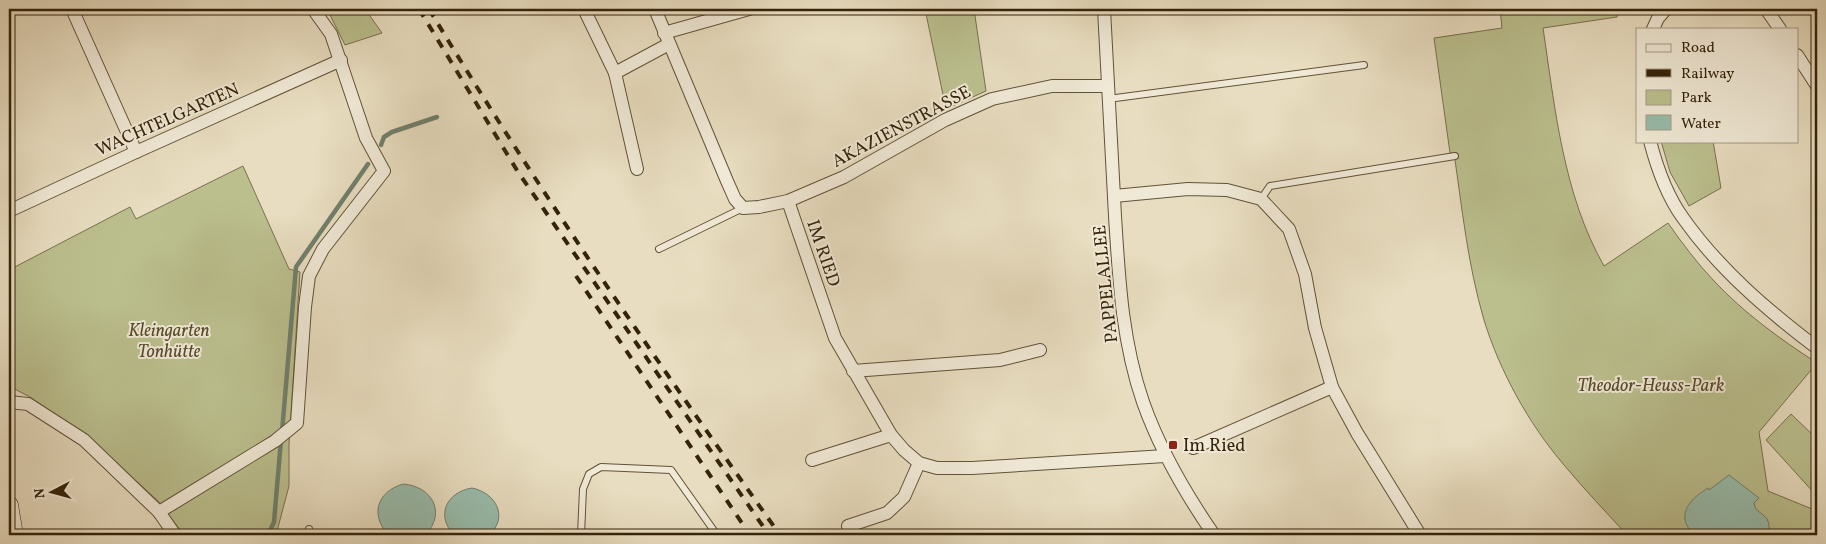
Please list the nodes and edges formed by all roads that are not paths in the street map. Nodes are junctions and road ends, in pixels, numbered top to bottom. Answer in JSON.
{"nodes":[{"id":1,"x":72,"y":9,"type":"edge"},
{"id":2,"x":313,"y":9,"type":"edge"},
{"id":3,"x":584,"y":9,"type":"edge"},
{"id":4,"x":655,"y":9,"type":"edge"},
{"id":5,"x":749,"y":9,"type":"edge"},
{"id":6,"x":1104,"y":9,"type":"edge"},
{"id":7,"x":1666,"y":9,"type":"edge"},
{"id":8,"x":1766,"y":9,"type":"edge"},
{"id":9,"x":1653,"y":28,"type":"edge"},
{"id":10,"x":1779,"y":28,"type":"edge"},
{"id":11,"x":667,"y":38,"type":"junction"},
{"id":12,"x":1798,"y":57,"type":"edge"},
{"id":13,"x":341,"y":60,"type":"junction"},
{"id":14,"x":1364,"y":65,"type":"dead end"},
{"id":15,"x":615,"y":73,"type":"junction"},
{"id":16,"x":1107,"y":86,"type":"junction"},
{"id":17,"x":1817,"y":86,"type":"edge"},
{"id":18,"x":1108,"y":99,"type":"junction"},
{"id":19,"x":1650,"y":142,"type":"edge"},
{"id":20,"x":136,"y":152,"type":"junction"},
{"id":21,"x":1455,"y":156,"type":"dead end"},
{"id":22,"x":636,"y":169,"type":"dead end"},
{"id":23,"x":1114,"y":196,"type":"junction"},
{"id":24,"x":1261,"y":199,"type":"junction"},
{"id":25,"x":788,"y":201,"type":"junction"},
{"id":26,"x":743,"y":208,"type":"junction"},
{"id":27,"x":9,"y":211,"type":"edge"},
{"id":28,"x":659,"y":249,"type":"dead end"},
{"id":29,"x":1817,"y":348,"type":"edge"},
{"id":30,"x":1040,"y":350,"type":"dead end"},
{"id":31,"x":853,"y":371,"type":"junction"},
{"id":32,"x":1332,"y":387,"type":"junction"},
{"id":33,"x":9,"y":402,"type":"edge"},
{"id":34,"x":891,"y":435,"type":"junction"},
{"id":35,"x":1193,"y":448,"type":"dead end"},
{"id":36,"x":1165,"y":456,"type":"junction"},
{"id":37,"x":812,"y":460,"type":"dead end"},
{"id":38,"x":919,"y":463,"type":"junction"},
{"id":39,"x":9,"y":505,"type":"edge"},
{"id":40,"x":159,"y":512,"type":"junction"},
{"id":41,"x":848,"y":526,"type":"dead end"},
{"id":42,"x":14,"y":535,"type":"edge"},
{"id":43,"x":175,"y":535,"type":"edge"},
{"id":44,"x":581,"y":535,"type":"edge"},
{"id":45,"x":717,"y":535,"type":"edge"},
{"id":46,"x":1214,"y":535,"type":"edge"},
{"id":47,"x":1420,"y":535,"type":"edge"}],
"edges":[{"from":1,"to":20,"type":"street"},
{"from":2,"to":13,"type":"street"},
{"from":3,"to":15,"type":"street"},
{"from":4,"to":11,"type":"street"},
{"from":5,"to":11,"type":"street"},
{"from":6,"to":16,"type":"street","name":"PAPPELALLEE"},
{"from":7,"to":9,"type":"street"},
{"from":8,"to":10,"type":"street"},
{"from":11,"to":15,"type":"street"},
{"from":11,"to":26,"type":"street"},
{"from":12,"to":17,"type":"street"},
{"from":13,"to":20,"type":"street","name":"WACHTELGARTEN"},
{"from":13,"to":40,"type":"street"},
{"from":14,"to":18,"type":"lane"},
{"from":15,"to":22,"type":"street"},
{"from":16,"to":18,"type":"street","name":"PAPPELALLEE"},
{"from":16,"to":25,"type":"street","name":"AKAZIENSTRASSE"},
{"from":18,"to":23,"type":"street","name":"PAPPELALLEE"},
{"from":19,"to":29,"type":"street"},
{"from":20,"to":27,"type":"street","name":"WACHTELGARTEN"},
{"from":21,"to":24,"type":"lane"},
{"from":23,"to":24,"type":"street"},
{"from":23,"to":36,"type":"street","name":"PAPPELALLEE"},
{"from":24,"to":32,"type":"street"},
{"from":25,"to":26,"type":"street","name":"AKAZIENSTRASSE"},
{"from":25,"to":31,"type":"street","name":"IM RIED"},
{"from":26,"to":28,"type":"lane","name":"AKAZIENSTRASSE"},
{"from":30,"to":31,"type":"street"},
{"from":31,"to":34,"type":"street","name":"IM RIED"},
{"from":32,"to":35,"type":"street"},
{"from":32,"to":47,"type":"street"},
{"from":33,"to":40,"type":"street"},
{"from":34,"to":37,"type":"street"},
{"from":34,"to":38,"type":"street","name":"IM RIED"},
{"from":36,"to":38,"type":"street"},
{"from":36,"to":46,"type":"street","name":"PAPPELALLEE"},
{"from":38,"to":41,"type":"street"},
{"from":39,"to":42,"type":"street"},
{"from":40,"to":43,"type":"street"},
{"from":44,"to":45,"type":"lane"}]}
